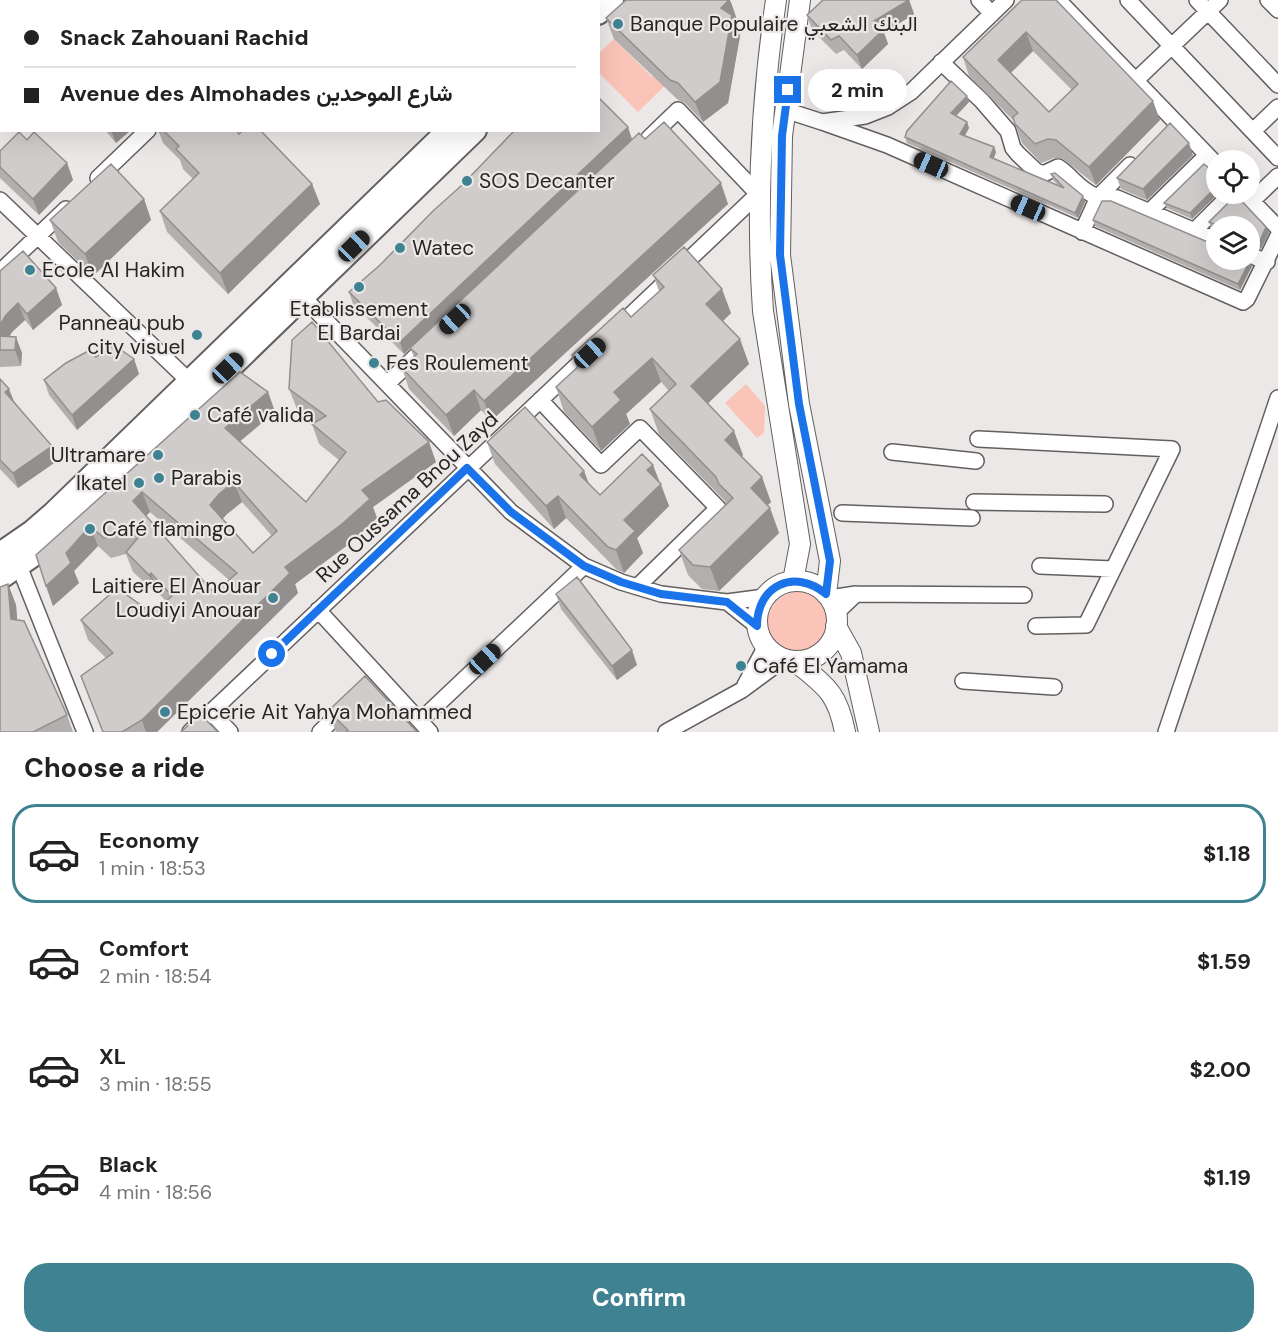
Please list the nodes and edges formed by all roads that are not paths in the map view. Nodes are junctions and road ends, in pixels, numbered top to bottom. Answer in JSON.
{"nodes":[{"id":1,"x":612,"y":0,"type":"edge"},
{"id":2,"x":776,"y":0,"type":"edge"},
{"id":3,"x":800,"y":0,"type":"edge"},
{"id":4,"x":979,"y":0,"type":"edge"},
{"id":5,"x":1006,"y":0,"type":"edge"},
{"id":6,"x":1058,"y":0,"type":"edge"},
{"id":7,"x":1128,"y":0,"type":"edge"},
{"id":8,"x":1197,"y":0,"type":"edge"},
{"id":9,"x":1220,"y":0,"type":"edge"},
{"id":10,"x":1269,"y":0,"type":"edge"},
{"id":11,"x":1278,"y":10,"type":"edge"},
{"id":12,"x":600,"y":11,"type":"edge"},
{"id":13,"x":1209,"y":12,"type":"junction"},
{"id":14,"x":992,"y":14,"type":"junction"},
{"id":15,"x":1173,"y":45,"type":"junction"},
{"id":16,"x":941,"y":62,"type":"junction"},
{"id":17,"x":1135,"y":81,"type":"junction"},
{"id":18,"x":1278,"y":85,"type":"edge"},
{"id":19,"x":1278,"y":106,"type":"edge"},
{"id":20,"x":785,"y":110,"type":"junction"},
{"id":21,"x":822,"y":122,"type":"junction"},
{"id":22,"x":1253,"y":131,"type":"junction"},
{"id":23,"x":146,"y":132,"type":"edge"},
{"id":24,"x":447,"y":132,"type":"edge"},
{"id":25,"x":473,"y":132,"type":"edge"},
{"id":26,"x":635,"y":150,"type":"edge"},
{"id":27,"x":1140,"y":154,"type":"edge"},
{"id":28,"x":1206,"y":154,"type":"edge"},
{"id":29,"x":1278,"y":158,"type":"edge"},
{"id":30,"x":1206,"y":164,"type":"edge"},
{"id":31,"x":1278,"y":176,"type":"edge"},
{"id":32,"x":1260,"y":189,"type":"edge"},
{"id":33,"x":758,"y":194,"type":"junction"},
{"id":34,"x":1098,"y":197,"type":"junction"},
{"id":35,"x":0,"y":201,"type":"edge"},
{"id":36,"x":1221,"y":204,"type":"edge"},
{"id":37,"x":1256,"y":204,"type":"edge"},
{"id":38,"x":1150,"y":211,"type":"junction"},
{"id":39,"x":1278,"y":228,"type":"edge"},
{"id":40,"x":1195,"y":230,"type":"junction"},
{"id":41,"x":1082,"y":232,"type":"junction"},
{"id":42,"x":1206,"y":235,"type":"edge"},
{"id":43,"x":1278,"y":236,"type":"edge"},
{"id":44,"x":37,"y":237,"type":"junction"},
{"id":45,"x":1260,"y":259,"type":"edge"},
{"id":46,"x":1267,"y":262,"type":"junction"},
{"id":47,"x":0,"y":272,"type":"edge"},
{"id":48,"x":302,"y":296,"type":"junction"},
{"id":49,"x":429,"y":344,"type":"edge"},
{"id":50,"x":189,"y":381,"type":"junction"},
{"id":51,"x":387,"y":384,"type":"junction"},
{"id":52,"x":1278,"y":398,"type":"edge"},
{"id":53,"x":540,"y":400,"type":"junction"},
{"id":54,"x":978,"y":439,"type":"dead end"},
{"id":55,"x":892,"y":452,"type":"dead end"},
{"id":56,"x":976,"y":461,"type":"dead end"},
{"id":57,"x":467,"y":468,"type":"junction"},
{"id":58,"x":974,"y":502,"type":"dead end"},
{"id":59,"x":1105,"y":504,"type":"dead end"},
{"id":60,"x":842,"y":513,"type":"dead end"},
{"id":61,"x":972,"y":518,"type":"dead end"},
{"id":62,"x":10,"y":560,"type":"edge"},
{"id":63,"x":584,"y":566,"type":"junction"},
{"id":64,"x":1040,"y":566,"type":"dead end"},
{"id":65,"x":1113,"y":569,"type":"junction"},
{"id":66,"x":0,"y":578,"type":"edge"},
{"id":67,"x":793,"y":581,"type":"junction"},
{"id":68,"x":637,"y":587,"type":"junction"},
{"id":69,"x":1024,"y":595,"type":"dead end"},
{"id":70,"x":765,"y":597,"type":"junction"},
{"id":71,"x":727,"y":602,"type":"junction"},
{"id":72,"x":832,"y":608,"type":"junction"},
{"id":73,"x":318,"y":610,"type":"junction"},
{"id":74,"x":757,"y":626,"type":"junction"},
{"id":75,"x":1036,"y":626,"type":"dead end"},
{"id":76,"x":766,"y":646,"type":"junction"},
{"id":77,"x":789,"y":660,"type":"junction"},
{"id":78,"x":963,"y":681,"type":"dead end"},
{"id":79,"x":1054,"y":687,"type":"dead end"},
{"id":80,"x":742,"y":690,"type":"junction"},
{"id":81,"x":354,"y":700,"type":"edge"},
{"id":82,"x":211,"y":712,"type":"junction"},
{"id":83,"x":425,"y":726,"type":"edge"},
{"id":84,"x":85,"y":732,"type":"edge"},
{"id":85,"x":190,"y":732,"type":"edge"},
{"id":86,"x":230,"y":732,"type":"edge"},
{"id":87,"x":320,"y":732,"type":"edge"},
{"id":88,"x":666,"y":732,"type":"edge"},
{"id":89,"x":845,"y":732,"type":"edge"},
{"id":90,"x":869,"y":732,"type":"edge"},
{"id":91,"x":1166,"y":732,"type":"edge"}],
"edges":[{"from":1,"to":12,"type":"main road"},
{"from":2,"to":33,"type":"street"},
{"from":3,"to":20,"type":"street"},
{"from":4,"to":14,"type":"street"},
{"from":5,"to":14,"type":"street"},
{"from":6,"to":17,"type":"street"},
{"from":7,"to":15,"type":"street"},
{"from":8,"to":13,"type":"street"},
{"from":9,"to":13,"type":"street"},
{"from":10,"to":11,"type":"street"},
{"from":13,"to":15,"type":"street"},
{"from":13,"to":18,"type":"street"},
{"from":14,"to":16,"type":"street"},
{"from":15,"to":17,"type":"street"},
{"from":15,"to":22,"type":"street"},
{"from":16,"to":21,"type":"street"},
{"from":16,"to":34,"type":"street"},
{"from":17,"to":28,"type":"street"},
{"from":19,"to":22,"type":"street"},
{"from":20,"to":21,"type":"street"},
{"from":20,"to":72,"type":"street"},
{"from":21,"to":41,"type":"street"},
{"from":22,"to":29,"type":"street"},
{"from":23,"to":44,"type":"street"},
{"from":24,"to":50,"type":"main road"},
{"from":25,"to":48,"type":"main road"},
{"from":26,"to":33,"type":"street"},
{"from":27,"to":34,"type":"street"},
{"from":30,"to":38,"type":"street"},
{"from":31,"to":32,"type":"street"},
{"from":33,"to":53,"type":"street","name":"Rue Oussama Bnou Zayd"},
{"from":33,"to":67,"type":"street"},
{"from":34,"to":38,"type":"street"},
{"from":34,"to":41,"type":"street"},
{"from":35,"to":44,"type":"street"},
{"from":36,"to":40,"type":"street"},
{"from":37,"to":39,"type":"street"},
{"from":38,"to":40,"type":"street"},
{"from":40,"to":42,"type":"street"},
{"from":41,"to":46,"type":"street"},
{"from":43,"to":46,"type":"street"},
{"from":44,"to":47,"type":"street"},
{"from":44,"to":50,"type":"street"},
{"from":45,"to":46,"type":"street"},
{"from":48,"to":51,"type":"street"},
{"from":48,"to":62,"type":"main road"},
{"from":49,"to":51,"type":"street"},
{"from":50,"to":62,"type":"main road"},
{"from":51,"to":57,"type":"street"},
{"from":52,"to":91,"type":"street"},
{"from":53,"to":57,"type":"street","name":"Rue Oussama Bnou Zayd"},
{"from":53,"to":68,"type":"street"},
{"from":54,"to":65,"type":"street"},
{"from":55,"to":56,"type":"street"},
{"from":57,"to":63,"type":"street"},
{"from":57,"to":73,"type":"street","name":"Rue Oussama Bnou Zayd"},
{"from":58,"to":59,"type":"street"},
{"from":60,"to":61,"type":"street"},
{"from":62,"to":66,"type":"main road"},
{"from":62,"to":84,"type":"street"},
{"from":63,"to":68,"type":"street"},
{"from":63,"to":83,"type":"street"},
{"from":64,"to":65,"type":"street"},
{"from":65,"to":75,"type":"street"},
{"from":67,"to":70,"type":"street"},
{"from":67,"to":72,"type":"street"},
{"from":68,"to":71,"type":"street"},
{"from":69,"to":72,"type":"street"},
{"from":70,"to":71,"type":"street"},
{"from":70,"to":74,"type":"street"},
{"from":71,"to":74,"type":"street"},
{"from":72,"to":77,"type":"street"},
{"from":72,"to":90,"type":"street"},
{"from":73,"to":82,"type":"street","name":"Rue Oussama Bnou Zayd"},
{"from":73,"to":83,"type":"street"},
{"from":74,"to":76,"type":"street"},
{"from":76,"to":77,"type":"street"},
{"from":76,"to":80,"type":"street"},
{"from":77,"to":80,"type":"street"},
{"from":77,"to":89,"type":"street"},
{"from":78,"to":79,"type":"street"},
{"from":80,"to":88,"type":"street"},
{"from":81,"to":87,"type":"street"},
{"from":82,"to":85,"type":"street","name":"Rue Oussama Bnou Zayd"},
{"from":82,"to":86,"type":"street"}]}
